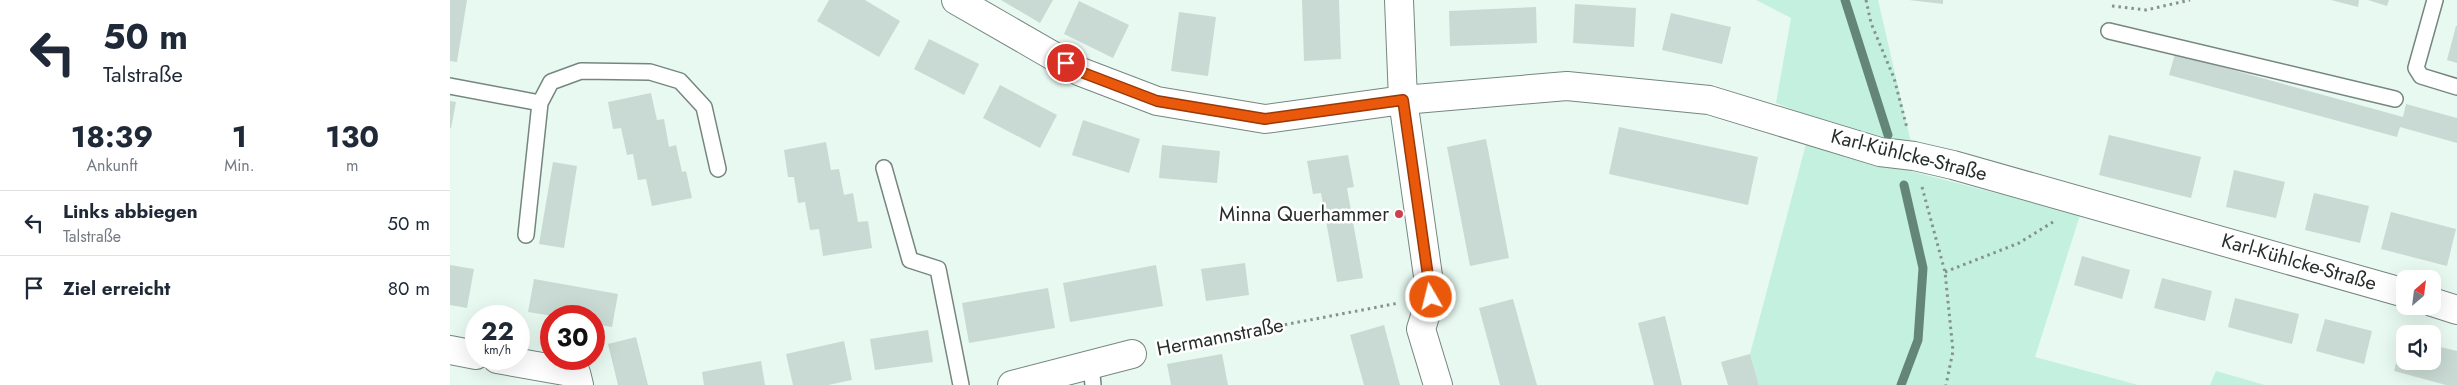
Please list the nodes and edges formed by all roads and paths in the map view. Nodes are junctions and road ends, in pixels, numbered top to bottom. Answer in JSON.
{"nodes":[{"id":1,"x":956,"y":0,"type":"edge"},
{"id":2,"x":1399,"y":0,"type":"edge"},
{"id":3,"x":1866,"y":0,"type":"edge"},
{"id":4,"x":2190,"y":0,"type":"edge"},
{"id":5,"x":2435,"y":0,"type":"edge"},
{"id":6,"x":2112,"y":6,"type":"dead end"},
{"id":7,"x":2108,"y":31,"type":"dead end"},
{"id":8,"x":450,"y":86,"type":"edge"},
{"id":9,"x":2457,"y":87,"type":"edge"},
{"id":10,"x":2395,"y":99,"type":"dead end"},
{"id":11,"x":1403,"y":100,"type":"junction"},
{"id":12,"x":540,"y":103,"type":"junction"},
{"id":13,"x":1914,"y":156,"type":"junction"},
{"id":14,"x":884,"y":168,"type":"dead end"},
{"id":15,"x":718,"y":169,"type":"dead end"},
{"id":16,"x":2073,"y":197,"type":"junction"},
{"id":17,"x":526,"y":235,"type":"dead end"},
{"id":18,"x":1946,"y":272,"type":"junction"},
{"id":19,"x":2396,"y":290,"type":"edge"},
{"id":20,"x":1431,"y":297,"type":"junction"},
{"id":21,"x":2441,"y":305,"type":"edge"},
{"id":22,"x":2457,"y":310,"type":"edge"},
{"id":23,"x":450,"y":350,"type":"edge"},
{"id":24,"x":465,"y":353,"type":"edge"},
{"id":25,"x":1132,"y":354,"type":"joint"},
{"id":26,"x":530,"y":365,"type":"edge"},
{"id":27,"x":1092,"y":375,"type":"edge"},
{"id":28,"x":1029,"y":383,"type":"edge"},
{"id":29,"x":579,"y":385,"type":"edge"},
{"id":30,"x":961,"y":385,"type":"edge"},
{"id":31,"x":1438,"y":385,"type":"edge"},
{"id":32,"x":1946,"y":385,"type":"edge"}],
"edges":[{"from":1,"to":11,"type":"street","name":"Karl-Kühlcke-Straße"},
{"from":2,"to":11,"type":"street"},
{"from":3,"to":13,"type":"path"},
{"from":4,"to":6,"type":"path"},
{"from":5,"to":9,"type":"lane"},
{"from":7,"to":10,"type":"lane"},
{"from":8,"to":12,"type":"lane"},
{"from":11,"to":13,"type":"street","name":"Karl-Kühlcke-Straße"},
{"from":11,"to":20,"type":"street"},
{"from":12,"to":15,"type":"lane"},
{"from":12,"to":17,"type":"lane"},
{"from":13,"to":16,"type":"street","name":"Karl-Kühlcke-Straße"},
{"from":13,"to":18,"type":"path"},
{"from":14,"to":30,"type":"lane"},
{"from":16,"to":18,"type":"path"},
{"from":16,"to":19,"type":"street","name":"Karl-Kühlcke-Straße"},
{"from":18,"to":32,"type":"path"},
{"from":20,"to":25,"type":"path","name":"Hermannstraße"},
{"from":20,"to":31,"type":"street"},
{"from":21,"to":22,"type":"street"},
{"from":23,"to":24,"type":"street"},
{"from":25,"to":27,"type":"street","name":"Hermannstraße"},
{"from":26,"to":29,"type":"street"},
{"from":27,"to":28,"type":"street","name":"Hermannstraße"}]}
